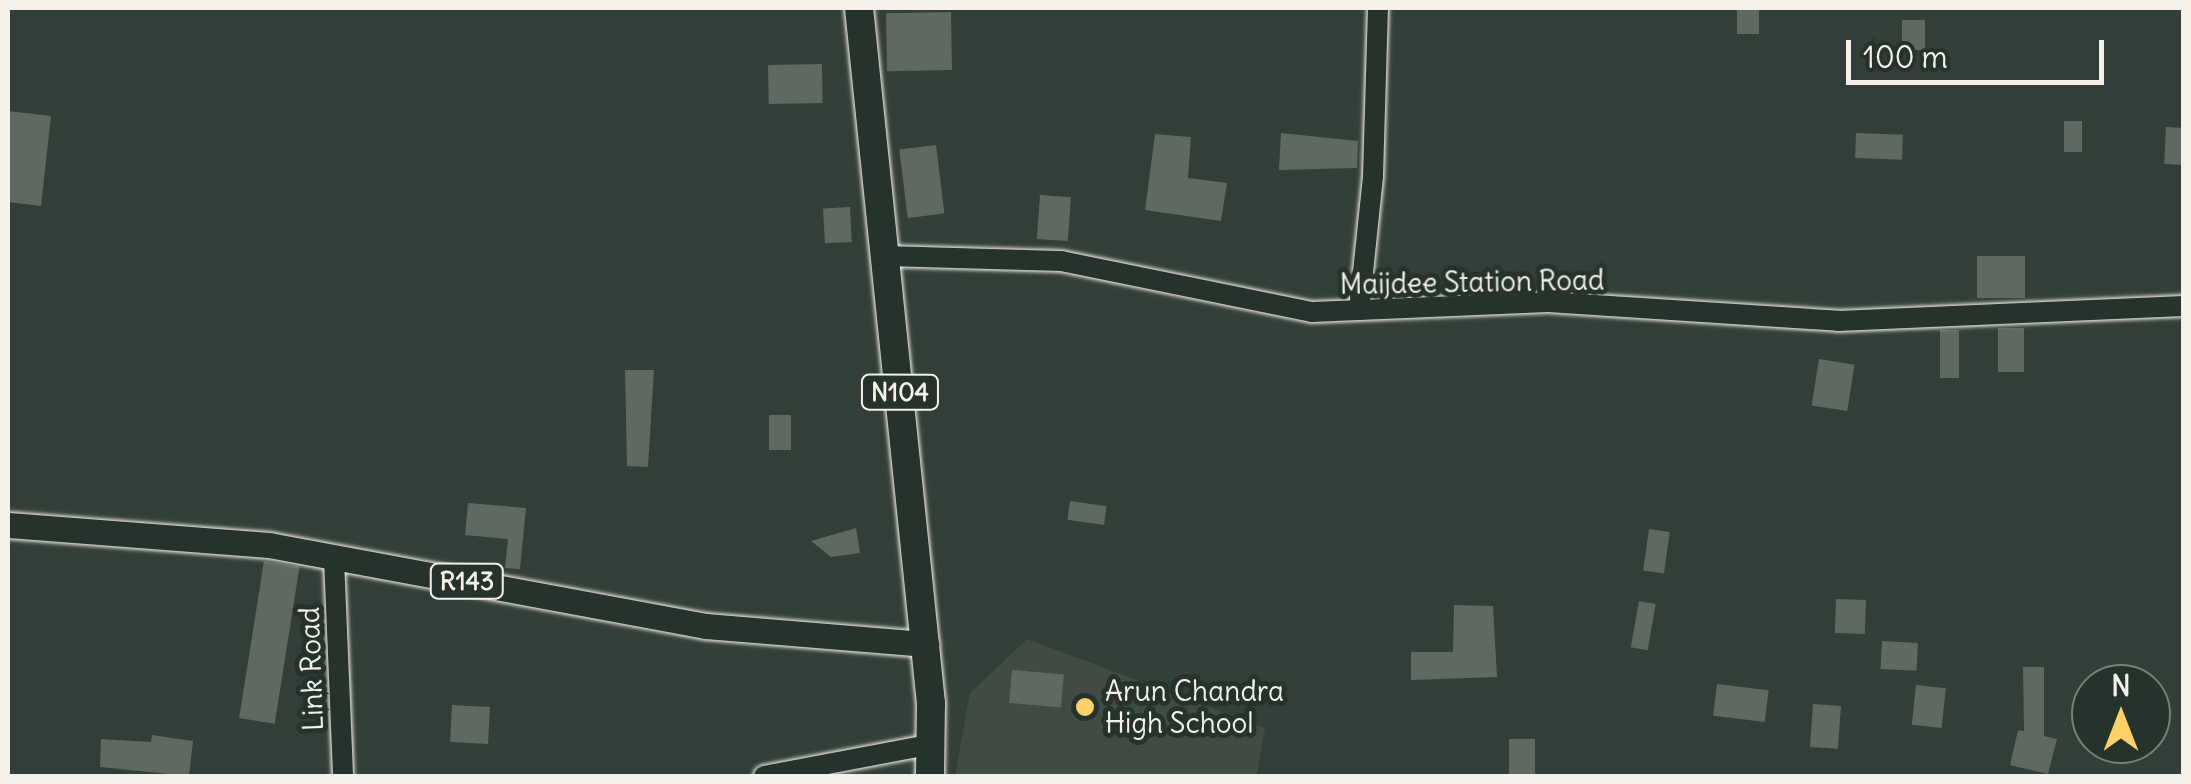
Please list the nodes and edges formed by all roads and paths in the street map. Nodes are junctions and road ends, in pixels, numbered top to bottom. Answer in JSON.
{"nodes":[{"id":1,"x":859,"y":8,"type":"edge"},
{"id":2,"x":1378,"y":8,"type":"edge"},
{"id":3,"x":885,"y":256,"type":"junction"},
{"id":4,"x":2184,"y":306,"type":"edge"},
{"id":5,"x":1359,"y":310,"type":"junction"},
{"id":6,"x":8,"y":526,"type":"edge"},
{"id":7,"x":334,"y":559,"type":"junction"},
{"id":8,"x":926,"y":644,"type":"junction"},
{"id":9,"x":934,"y":744,"type":"junction"},
{"id":10,"x":343,"y":776,"type":"edge"},
{"id":11,"x":764,"y":776,"type":"edge"},
{"id":12,"x":930,"y":776,"type":"edge"}],
"edges":[{"from":1,"to":3,"type":"highway","number":"N104"},
{"from":2,"to":5,"type":"street"},
{"from":3,"to":5,"type":"street","name":"Maijdee Station Road"},
{"from":3,"to":8,"type":"highway","number":"N104"},
{"from":4,"to":5,"type":"street","name":"Maijdee Station Road"},
{"from":6,"to":7,"type":"main road","number":"R143"},
{"from":7,"to":8,"type":"main road","number":"R143"},
{"from":7,"to":10,"type":"street","name":"Link Road"},
{"from":8,"to":9,"type":"highway","number":"N104"},
{"from":9,"to":11,"type":"street"},
{"from":9,"to":12,"type":"highway","number":"N104"}]}
